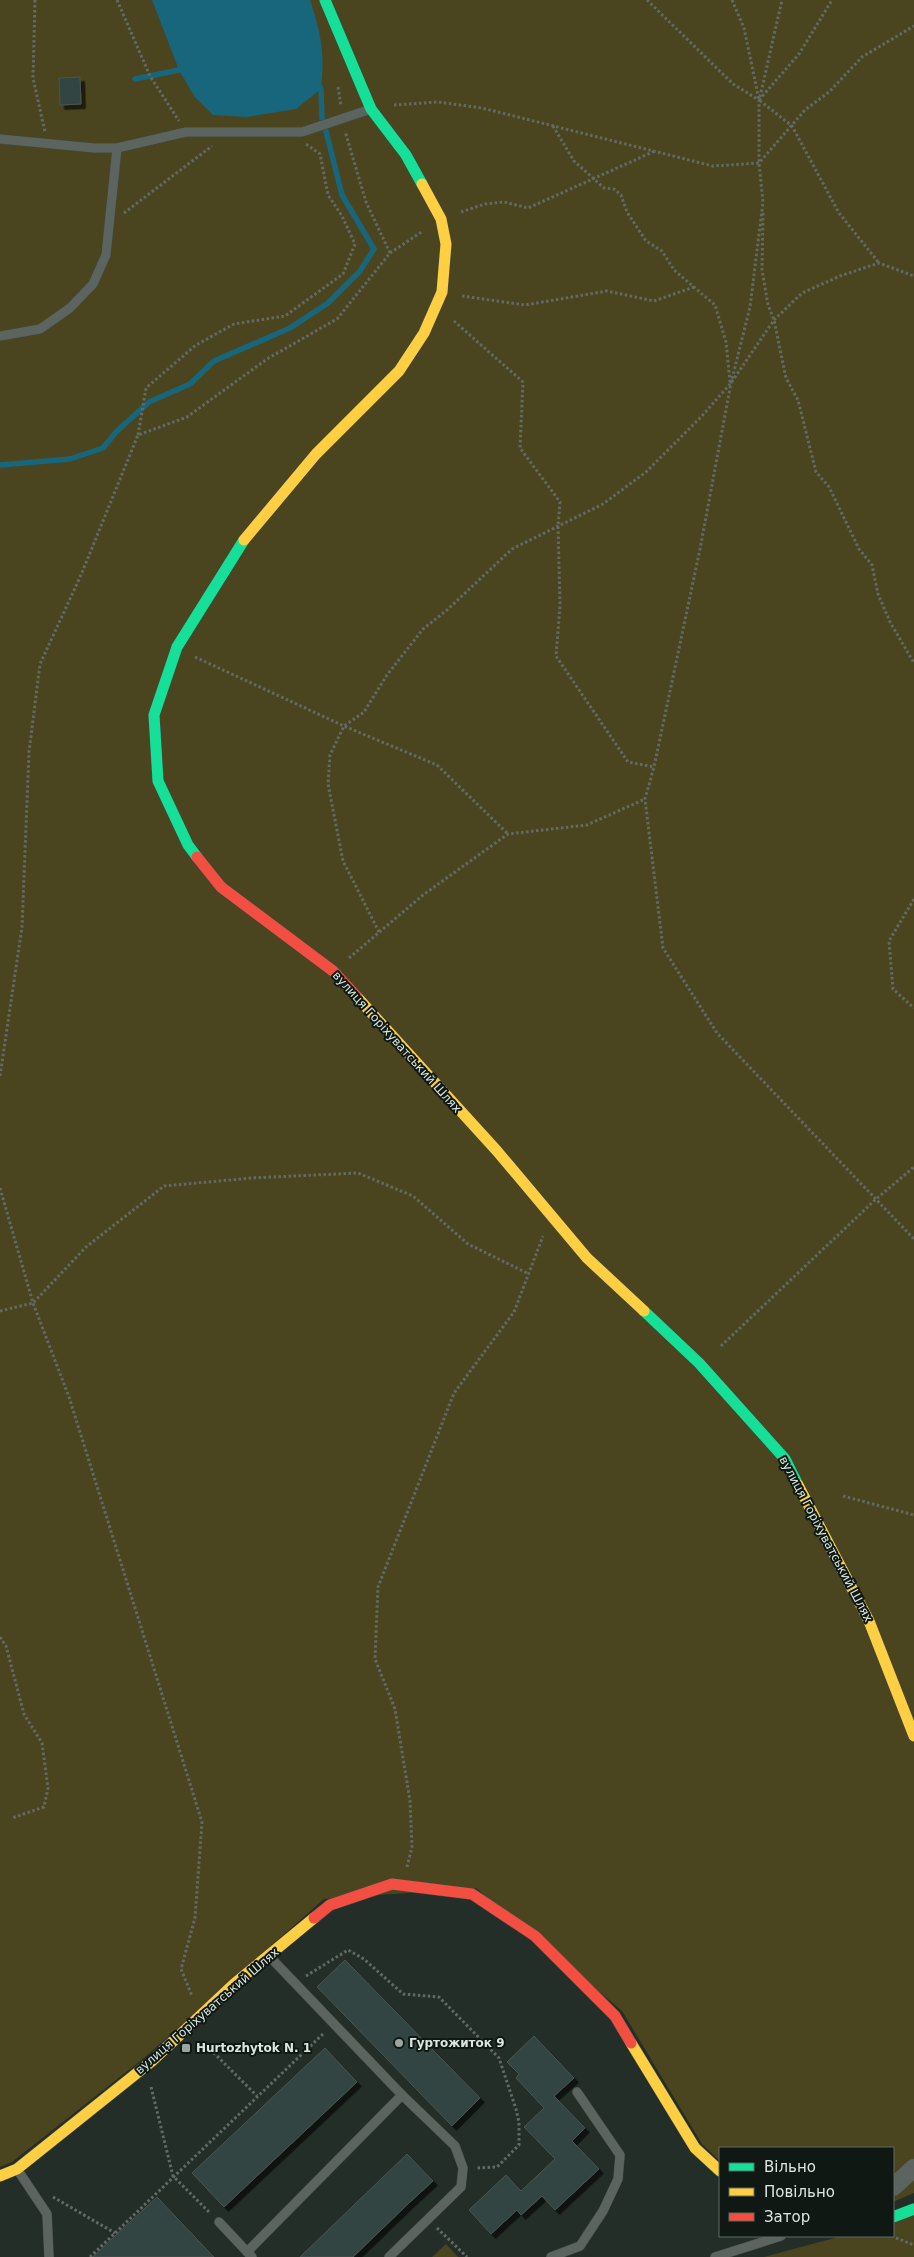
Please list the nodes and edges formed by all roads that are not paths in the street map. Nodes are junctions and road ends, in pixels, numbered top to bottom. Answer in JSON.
{"nodes":[{"id":1,"x":324,"y":0,"type":"edge"},
{"id":2,"x":371,"y":109,"type":"junction"},
{"id":3,"x":0,"y":139,"type":"edge"},
{"id":4,"x":118,"y":148,"type":"junction"},
{"id":5,"x":0,"y":336,"type":"edge"},
{"id":6,"x":914,"y":1736,"type":"edge"},
{"id":7,"x":269,"y":1956,"type":"junction"},
{"id":8,"x":577,"y":2092,"type":"dead end"},
{"id":9,"x":402,"y":2095,"type":"junction"},
{"id":10,"x":914,"y":2168,"type":"edge"},
{"id":11,"x":17,"y":2169,"type":"junction"},
{"id":12,"x":719,"y":2170,"type":"edge"},
{"id":13,"x":0,"y":2176,"type":"edge"},
{"id":14,"x":894,"y":2186,"type":"edge"},
{"id":15,"x":914,"y":2209,"type":"edge"},
{"id":16,"x":894,"y":2217,"type":"edge"},
{"id":17,"x":219,"y":2222,"type":"road end"},
{"id":18,"x":778,"y":2237,"type":"edge"},
{"id":19,"x":580,"y":2246,"type":"junction"},
{"id":20,"x":250,"y":2255,"type":"edge"},
{"id":21,"x":49,"y":2257,"type":"edge"},
{"id":22,"x":389,"y":2257,"type":"edge"},
{"id":23,"x":551,"y":2257,"type":"edge"},
{"id":24,"x":578,"y":2257,"type":"edge"},
{"id":25,"x":714,"y":2257,"type":"edge"}],
"edges":[{"from":1,"to":2,"type":"street","name":"вулиця Горіхуватський Шлях"},
{"from":2,"to":4,"type":"lane"},
{"from":2,"to":6,"type":"street","name":"вулиця Горіхуватський Шлях"},
{"from":3,"to":4,"type":"lane"},
{"from":4,"to":5,"type":"lane"},
{"from":7,"to":9,"type":"lane"},
{"from":7,"to":11,"type":"street","name":"вулиця Горіхуватський Шлях"},
{"from":7,"to":12,"type":"street","name":"вулиця Горіхуватський Шлях"},
{"from":8,"to":19,"type":"lane"},
{"from":9,"to":20,"type":"lane"},
{"from":9,"to":22,"type":"lane"},
{"from":10,"to":14,"type":"street"},
{"from":11,"to":13,"type":"street","name":"вулиця Горіхуватський Шлях"},
{"from":11,"to":21,"type":"lane"},
{"from":15,"to":16,"type":"street"},
{"from":17,"to":20,"type":"lane"},
{"from":18,"to":25,"type":"lane"},
{"from":19,"to":23,"type":"lane"},
{"from":19,"to":24,"type":"lane"}]}
